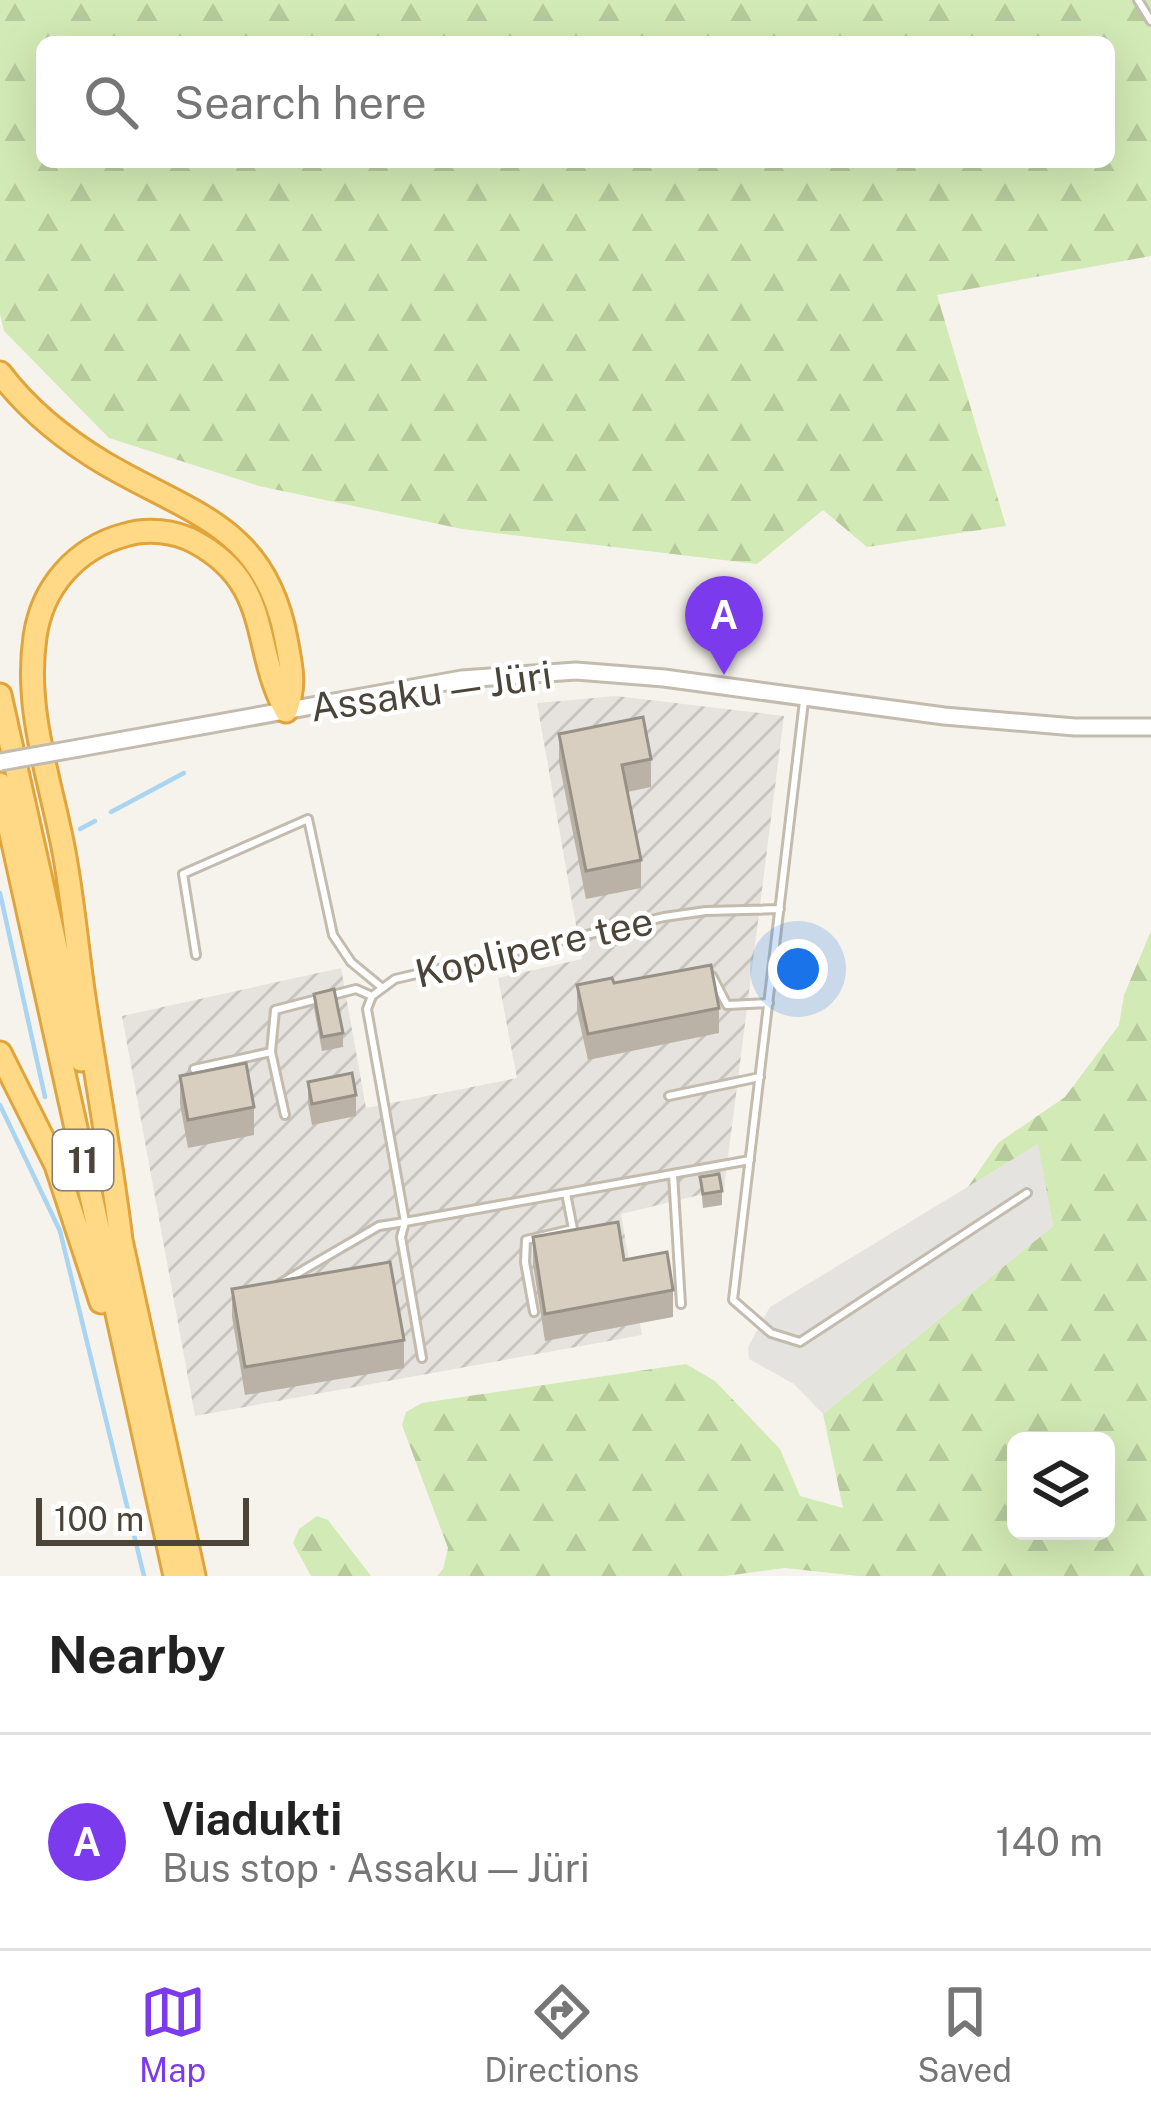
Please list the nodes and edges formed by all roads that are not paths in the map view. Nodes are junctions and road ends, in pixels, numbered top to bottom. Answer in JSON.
{"nodes":[{"id":1,"x":1138,"y":0,"type":"edge"},
{"id":2,"x":1151,"y":21,"type":"edge"},
{"id":3,"x":0,"y":373,"type":"edge"},
{"id":4,"x":0,"y":695,"type":"edge"},
{"id":5,"x":805,"y":698,"type":"junction"},
{"id":6,"x":286,"y":711,"type":"junction"},
{"id":7,"x":1151,"y":727,"type":"edge"},
{"id":8,"x":0,"y":762,"type":"edge"},
{"id":9,"x":0,"y":784,"type":"edge"},
{"id":10,"x":780,"y":909,"type":"junction"},
{"id":11,"x":196,"y":955,"type":"dead end"},
{"id":12,"x":710,"y":972,"type":"edge"},
{"id":13,"x":380,"y":986,"type":"junction"},
{"id":14,"x":372,"y":996,"type":"junction"},
{"id":15,"x":769,"y":1003,"type":"junction"},
{"id":16,"x":271,"y":1052,"type":"junction"},
{"id":17,"x":0,"y":1053,"type":"edge"},
{"id":18,"x":194,"y":1070,"type":"edge"},
{"id":19,"x":760,"y":1076,"type":"junction"},
{"id":20,"x":669,"y":1096,"type":"dead end"},
{"id":21,"x":285,"y":1114,"type":"dead end"},
{"id":22,"x":750,"y":1160,"type":"junction"},
{"id":23,"x":673,"y":1174,"type":"junction"},
{"id":24,"x":566,"y":1193,"type":"junction"},
{"id":25,"x":1027,"y":1193,"type":"dead end"},
{"id":26,"x":404,"y":1222,"type":"junction"},
{"id":27,"x":121,"y":1240,"type":"junction"},
{"id":28,"x":268,"y":1291,"type":"edge"},
{"id":29,"x":681,"y":1304,"type":"dead end"},
{"id":30,"x":534,"y":1312,"type":"dead end"},
{"id":31,"x":422,"y":1358,"type":"dead end"},
{"id":32,"x":145,"y":1393,"type":"junction"},
{"id":33,"x":166,"y":1535,"type":"junction"},
{"id":34,"x":175,"y":1576,"type":"edge"},
{"id":35,"x":194,"y":1576,"type":"edge"}],
"edges":[{"from":1,"to":2,"type":"lane"},
{"from":3,"to":6,"type":"highway"},
{"from":4,"to":27,"type":"highway","number":"11"},
{"from":5,"to":6,"type":"street","name":"Assaku — Jüri"},
{"from":5,"to":7,"type":"street","name":"Assaku — Jüri"},
{"from":5,"to":10,"type":"lane"},
{"from":6,"to":8,"type":"street","name":"Assaku — Jüri","bridge":true},
{"from":6,"to":27,"type":"highway"},
{"from":9,"to":32,"type":"highway","number":"11"},
{"from":10,"to":13,"type":"lane","name":"Koplipere tee"},
{"from":10,"to":15,"type":"lane"},
{"from":11,"to":13,"type":"lane"},
{"from":12,"to":15,"type":"lane"},
{"from":13,"to":14,"type":"lane","name":"Koplipere tee"},
{"from":14,"to":16,"type":"lane"},
{"from":14,"to":26,"type":"lane","name":"Koplipere tee"},
{"from":15,"to":19,"type":"lane"},
{"from":16,"to":18,"type":"lane"},
{"from":16,"to":21,"type":"lane"},
{"from":17,"to":33,"type":"highway"},
{"from":19,"to":20,"type":"lane"},
{"from":19,"to":22,"type":"lane"},
{"from":22,"to":23,"type":"lane"},
{"from":22,"to":25,"type":"lane"},
{"from":23,"to":24,"type":"lane"},
{"from":23,"to":29,"type":"lane"},
{"from":24,"to":26,"type":"lane"},
{"from":24,"to":30,"type":"lane"},
{"from":26,"to":28,"type":"lane"},
{"from":26,"to":31,"type":"lane","name":"Koplipere tee"},
{"from":27,"to":32,"type":"highway","number":"11"},
{"from":32,"to":33,"type":"highway","number":"11"},
{"from":32,"to":35,"type":"highway","number":"11"},
{"from":33,"to":34,"type":"highway","number":"11"}]}
